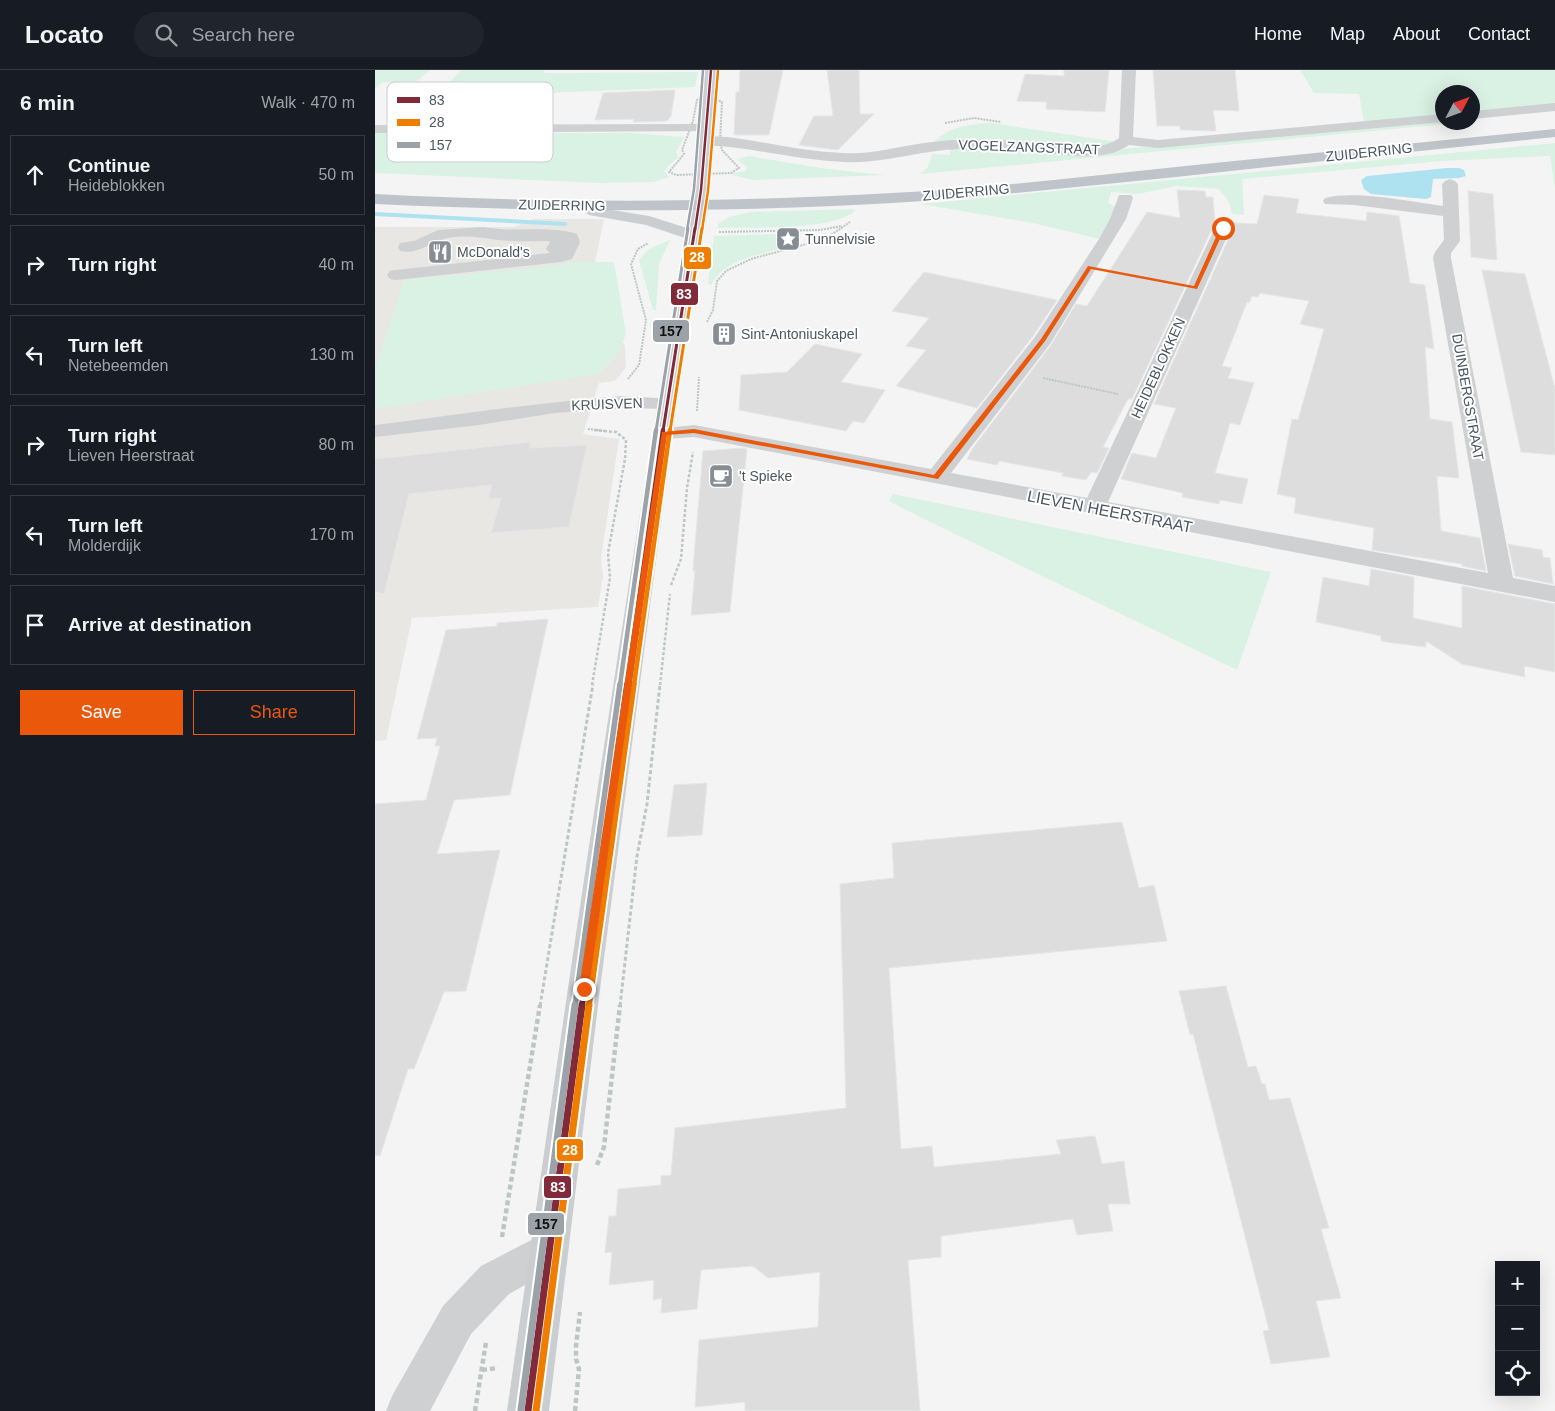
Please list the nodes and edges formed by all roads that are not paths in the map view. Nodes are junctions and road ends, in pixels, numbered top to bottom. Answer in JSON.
{"nodes":[{"id":1,"x":711,"y":70,"type":"edge"},
{"id":2,"x":1129,"y":70,"type":"edge"},
{"id":3,"x":1555,"y":107,"type":"edge"},
{"id":4,"x":1480,"y":114,"type":"edge"},
{"id":5,"x":1435,"y":119,"type":"edge"},
{"id":6,"x":1555,"y":120,"type":"edge"},
{"id":7,"x":553,"y":132,"type":"edge"},
{"id":8,"x":1555,"y":134,"type":"edge"},
{"id":9,"x":704,"y":135,"type":"junction"},
{"id":10,"x":1126,"y":140,"type":"junction"},
{"id":11,"x":1208,"y":154,"type":"dead end"},
{"id":12,"x":1040,"y":171,"type":"dead end"},
{"id":13,"x":1020,"y":173,"type":"dead end"},
{"id":14,"x":1450,"y":184,"type":"dead end"},
{"id":15,"x":810,"y":186,"type":"dead end"},
{"id":16,"x":751,"y":188,"type":"dead end"},
{"id":17,"x":771,"y":188,"type":"dead end"},
{"id":18,"x":672,"y":190,"type":"dead end"},
{"id":19,"x":588,"y":196,"type":"junction"},
{"id":20,"x":700,"y":198,"type":"junction"},
{"id":21,"x":1125,"y":198,"type":"dead end"},
{"id":22,"x":375,"y":199,"type":"edge"},
{"id":23,"x":1331,"y":201,"type":"dead end"},
{"id":24,"x":1451,"y":212,"type":"junction"},
{"id":25,"x":1223,"y":228,"type":"dead end"},
{"id":26,"x":694,"y":236,"type":"junction"},
{"id":27,"x":406,"y":247,"type":"dead end"},
{"id":28,"x":396,"y":275,"type":"dead end"},
{"id":29,"x":675,"y":422,"type":"junction"},
{"id":30,"x":375,"y":431,"type":"edge"},
{"id":31,"x":936,"y":477,"type":"junction"},
{"id":32,"x":1094,"y":508,"type":"junction"},
{"id":33,"x":1502,"y":585,"type":"junction"},
{"id":34,"x":1555,"y":594,"type":"edge"},
{"id":35,"x":549,"y":1250,"type":"junction"},
{"id":36,"x":407,"y":1411,"type":"edge"},
{"id":37,"x":528,"y":1411,"type":"edge"}],
"edges":[{"from":1,"to":9,"type":"main road"},
{"from":2,"to":10,"type":"street"},
{"from":3,"to":4,"type":"street"},
{"from":5,"to":10,"type":"street"},
{"from":6,"to":11,"type":"highway","name":"ZUIDERRING"},
{"from":7,"to":9,"type":"street","name":"VOGELZANGSTRAAT"},
{"from":8,"to":20,"type":"highway","name":"ZUIDERRING"},
{"from":9,"to":10,"type":"street","name":"VOGELZANGSTRAAT"},
{"from":9,"to":20,"type":"main road"},
{"from":12,"to":13,"type":"highway","name":"ZUIDERRING"},
{"from":14,"to":24,"type":"street","name":"DUINBERGSTRAAT"},
{"from":15,"to":17,"type":"highway"},
{"from":16,"to":20,"type":"highway","name":"ZUIDERRING"},
{"from":18,"to":20,"type":"highway","name":"ZUIDERRING"},
{"from":19,"to":20,"type":"highway","name":"ZUIDERRING"},
{"from":19,"to":22,"type":"highway","name":"ZUIDERRING"},
{"from":19,"to":26,"type":"main road"},
{"from":20,"to":26,"type":"main road"},
{"from":21,"to":31,"type":"street"},
{"from":23,"to":24,"type":"street"},
{"from":24,"to":33,"type":"street","name":"DUINBERGSTRAAT"},
{"from":25,"to":32,"type":"street","name":"HEIDEBLOKKEN"},
{"from":26,"to":29,"type":"main road"},
{"from":27,"to":28,"type":"street"},
{"from":29,"to":30,"type":"street","name":"KRUISVEN"},
{"from":29,"to":31,"type":"street","name":"LIEVEN HEERSTRAAT"},
{"from":29,"to":35,"type":"main road"},
{"from":31,"to":32,"type":"street","name":"LIEVEN HEERSTRAAT"},
{"from":32,"to":33,"type":"street","name":"LIEVEN HEERSTRAAT"},
{"from":33,"to":34,"type":"street","name":"LIEVEN HEERSTRAAT"},
{"from":35,"to":36,"type":"street"},
{"from":35,"to":37,"type":"main road"}]}
